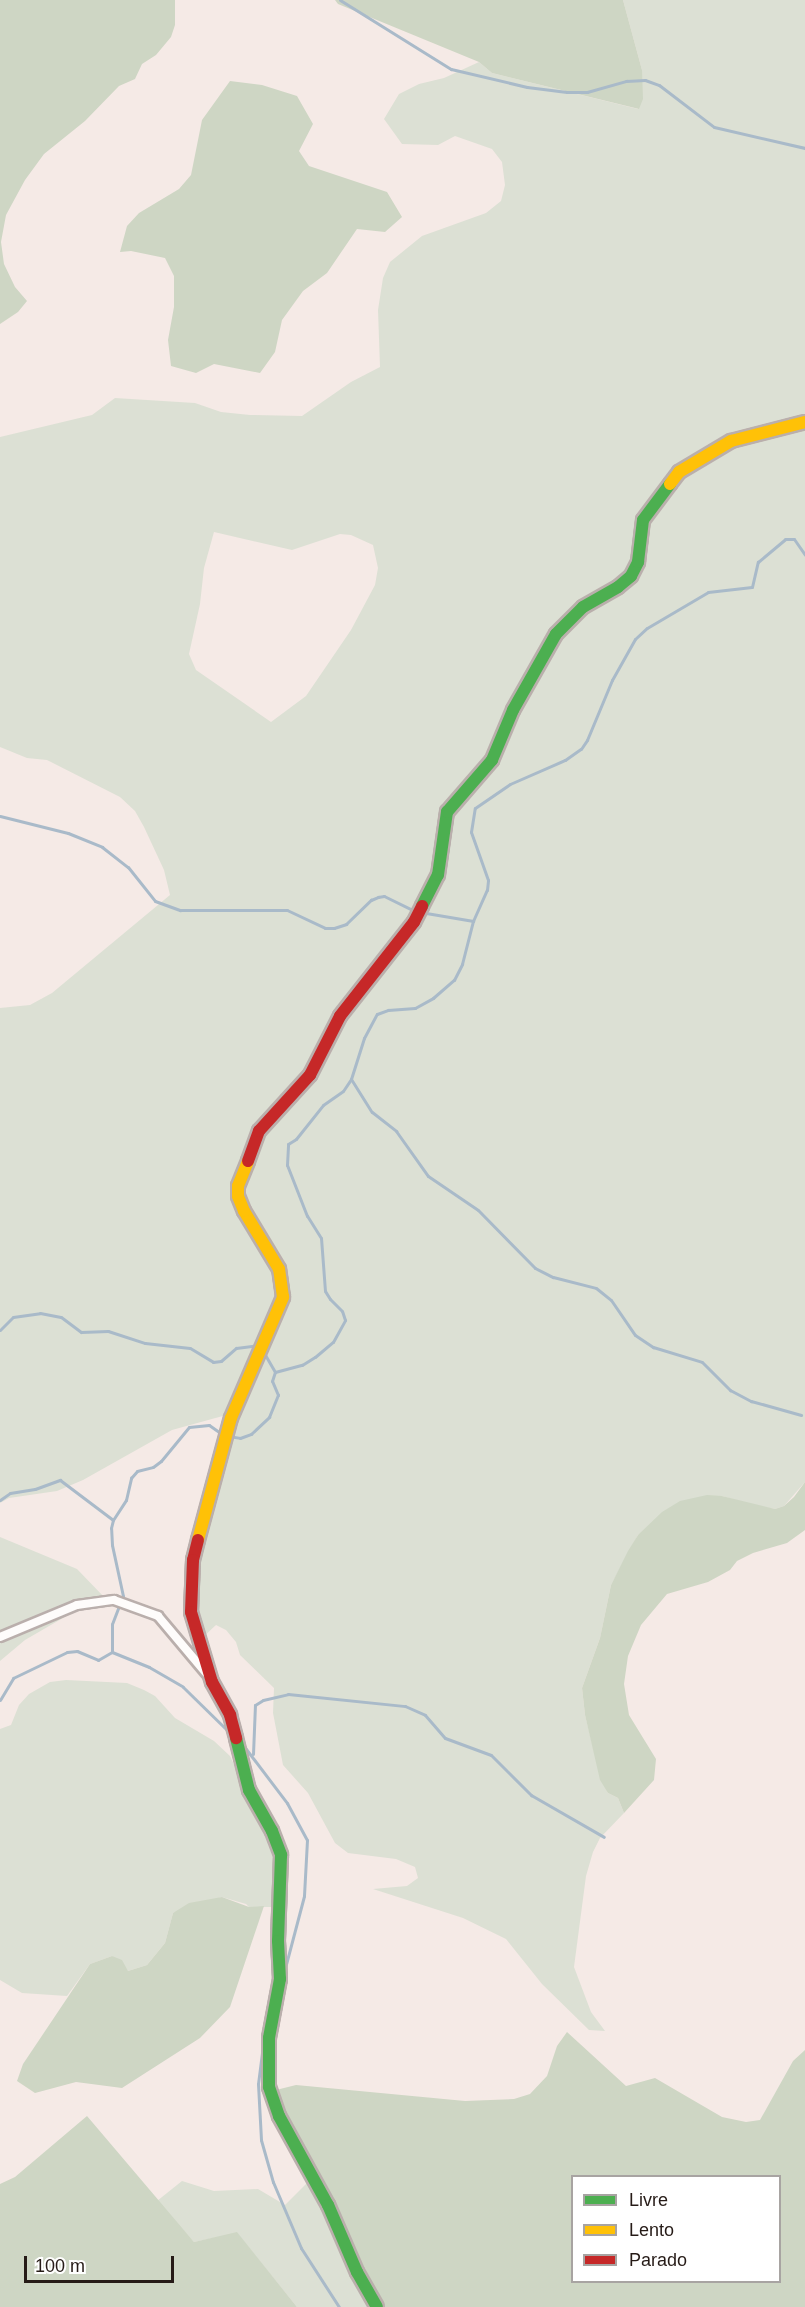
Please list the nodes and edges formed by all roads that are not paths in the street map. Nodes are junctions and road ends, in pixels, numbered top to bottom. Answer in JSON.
{"nodes":[{"id":1,"x":805,"y":422,"type":"edge"},
{"id":2,"x":0,"y":1637,"type":"edge"},
{"id":3,"x":212,"y":1682,"type":"junction"},
{"id":4,"x":377,"y":2307,"type":"edge"}],
"edges":[{"from":1,"to":3,"type":"street"},
{"from":2,"to":3,"type":"street"},
{"from":3,"to":4,"type":"street"}]}
